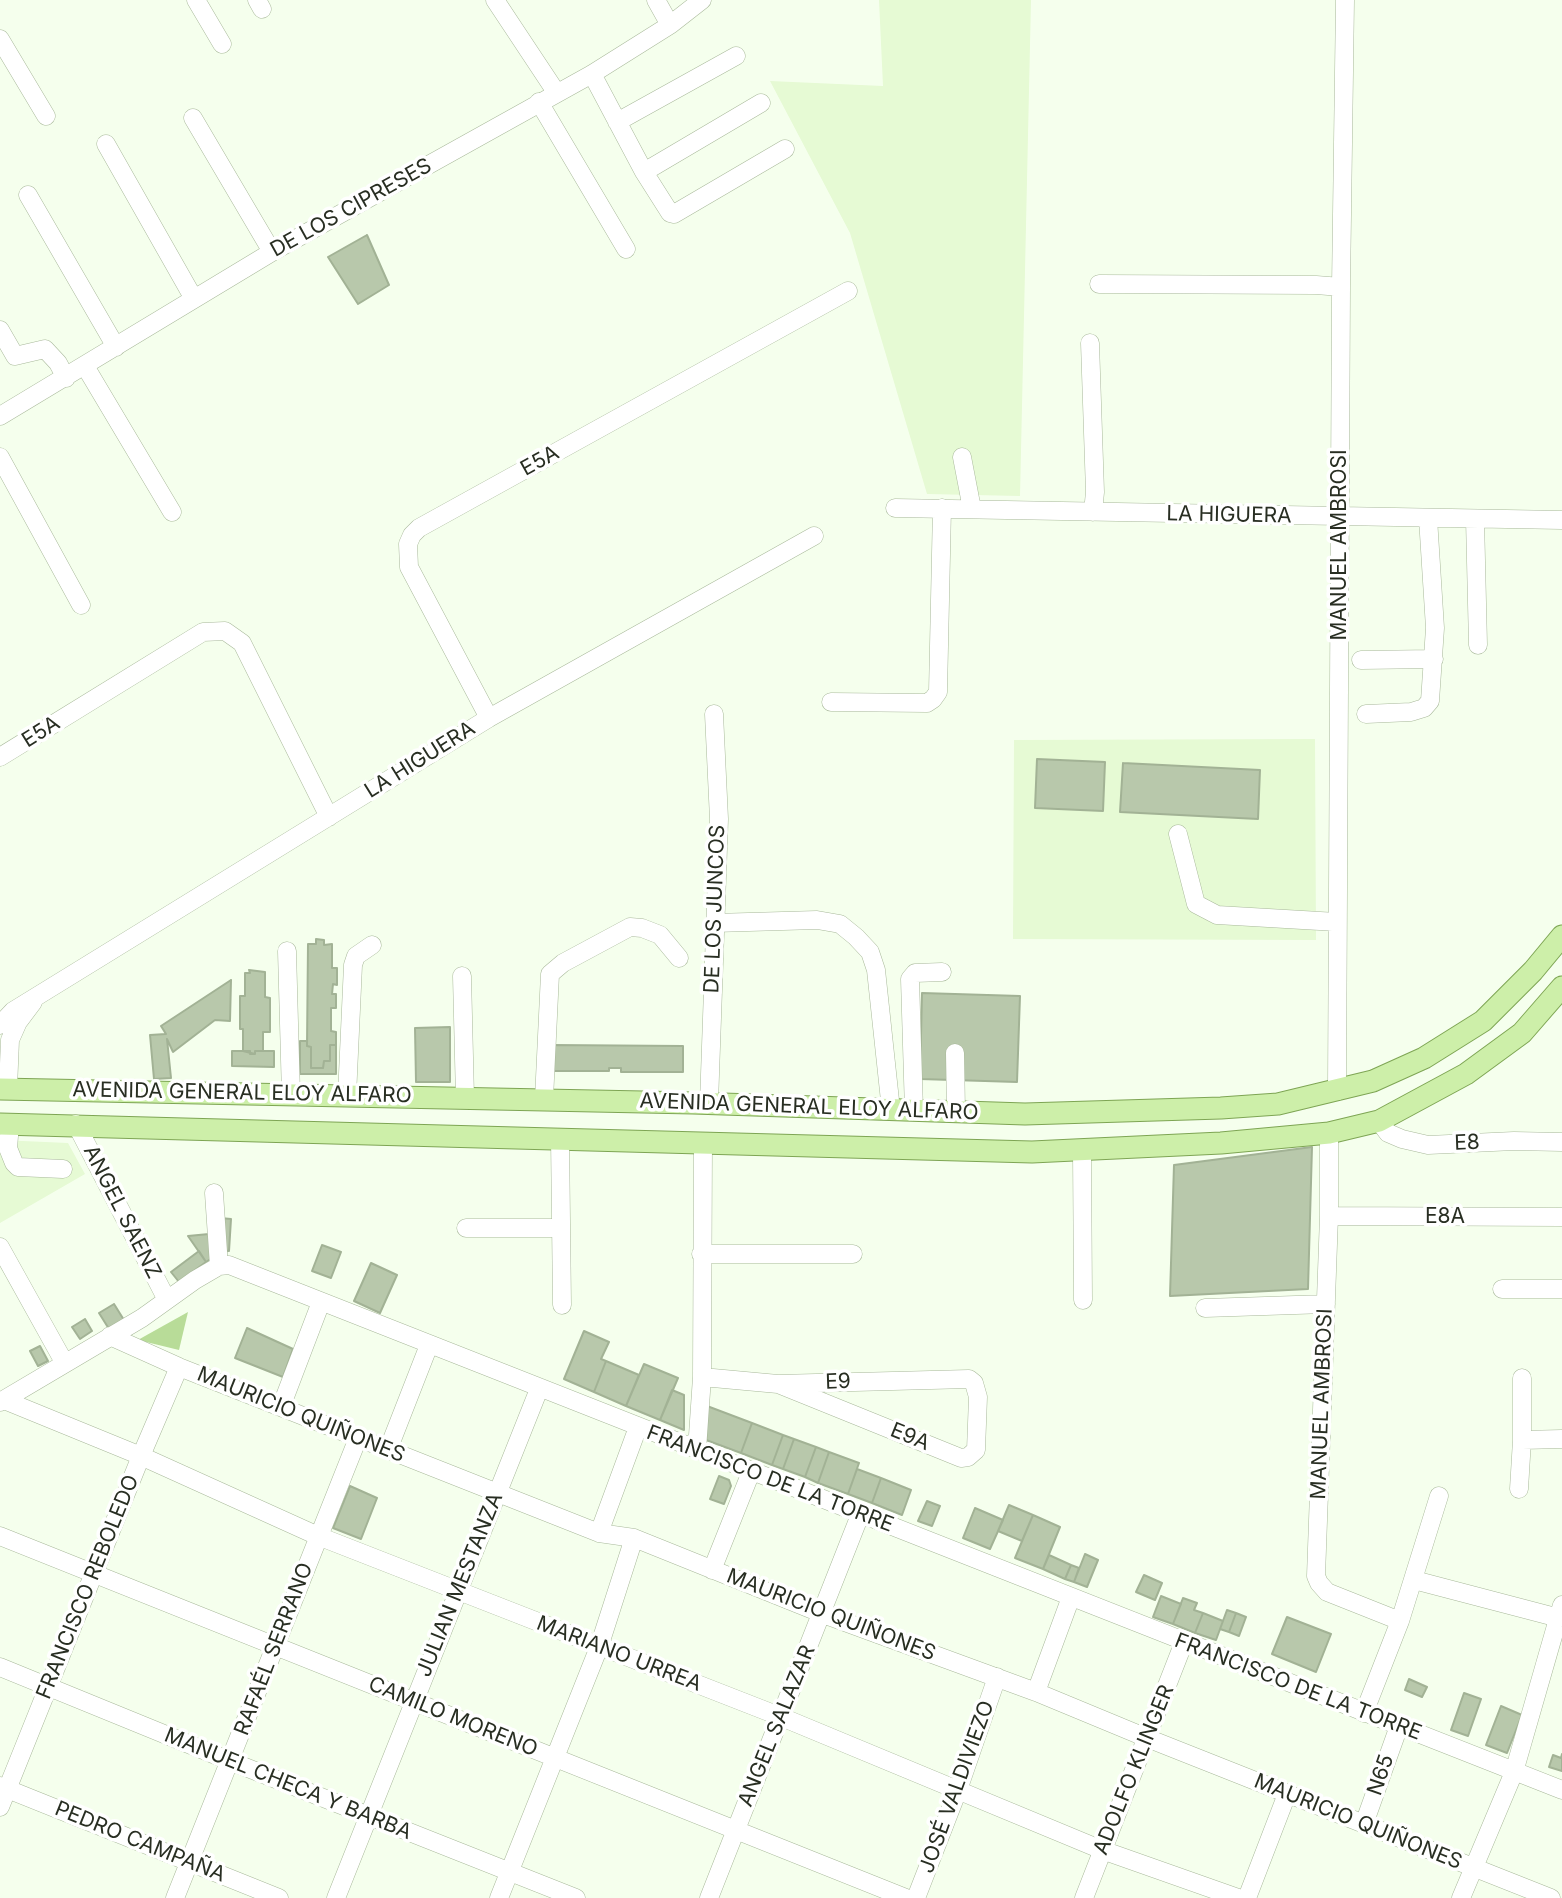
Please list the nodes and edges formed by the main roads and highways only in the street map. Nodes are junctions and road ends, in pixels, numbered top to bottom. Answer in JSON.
{"nodes":[{"id":1,"x":1562,"y":936,"type":"edge"},
{"id":2,"x":1562,"y":987,"type":"edge"},
{"id":3,"x":4,"y":1089,"type":"edge"},
{"id":4,"x":5,"y":1124,"type":"edge"}],
"edges":[{"from":1,"to":3,"type":"main road","name":"AVENIDA GENERAL ELOY ALFARO"},
{"from":2,"to":4,"type":"main road","name":"AVENIDA GENERAL ELOY ALFARO"}]}
